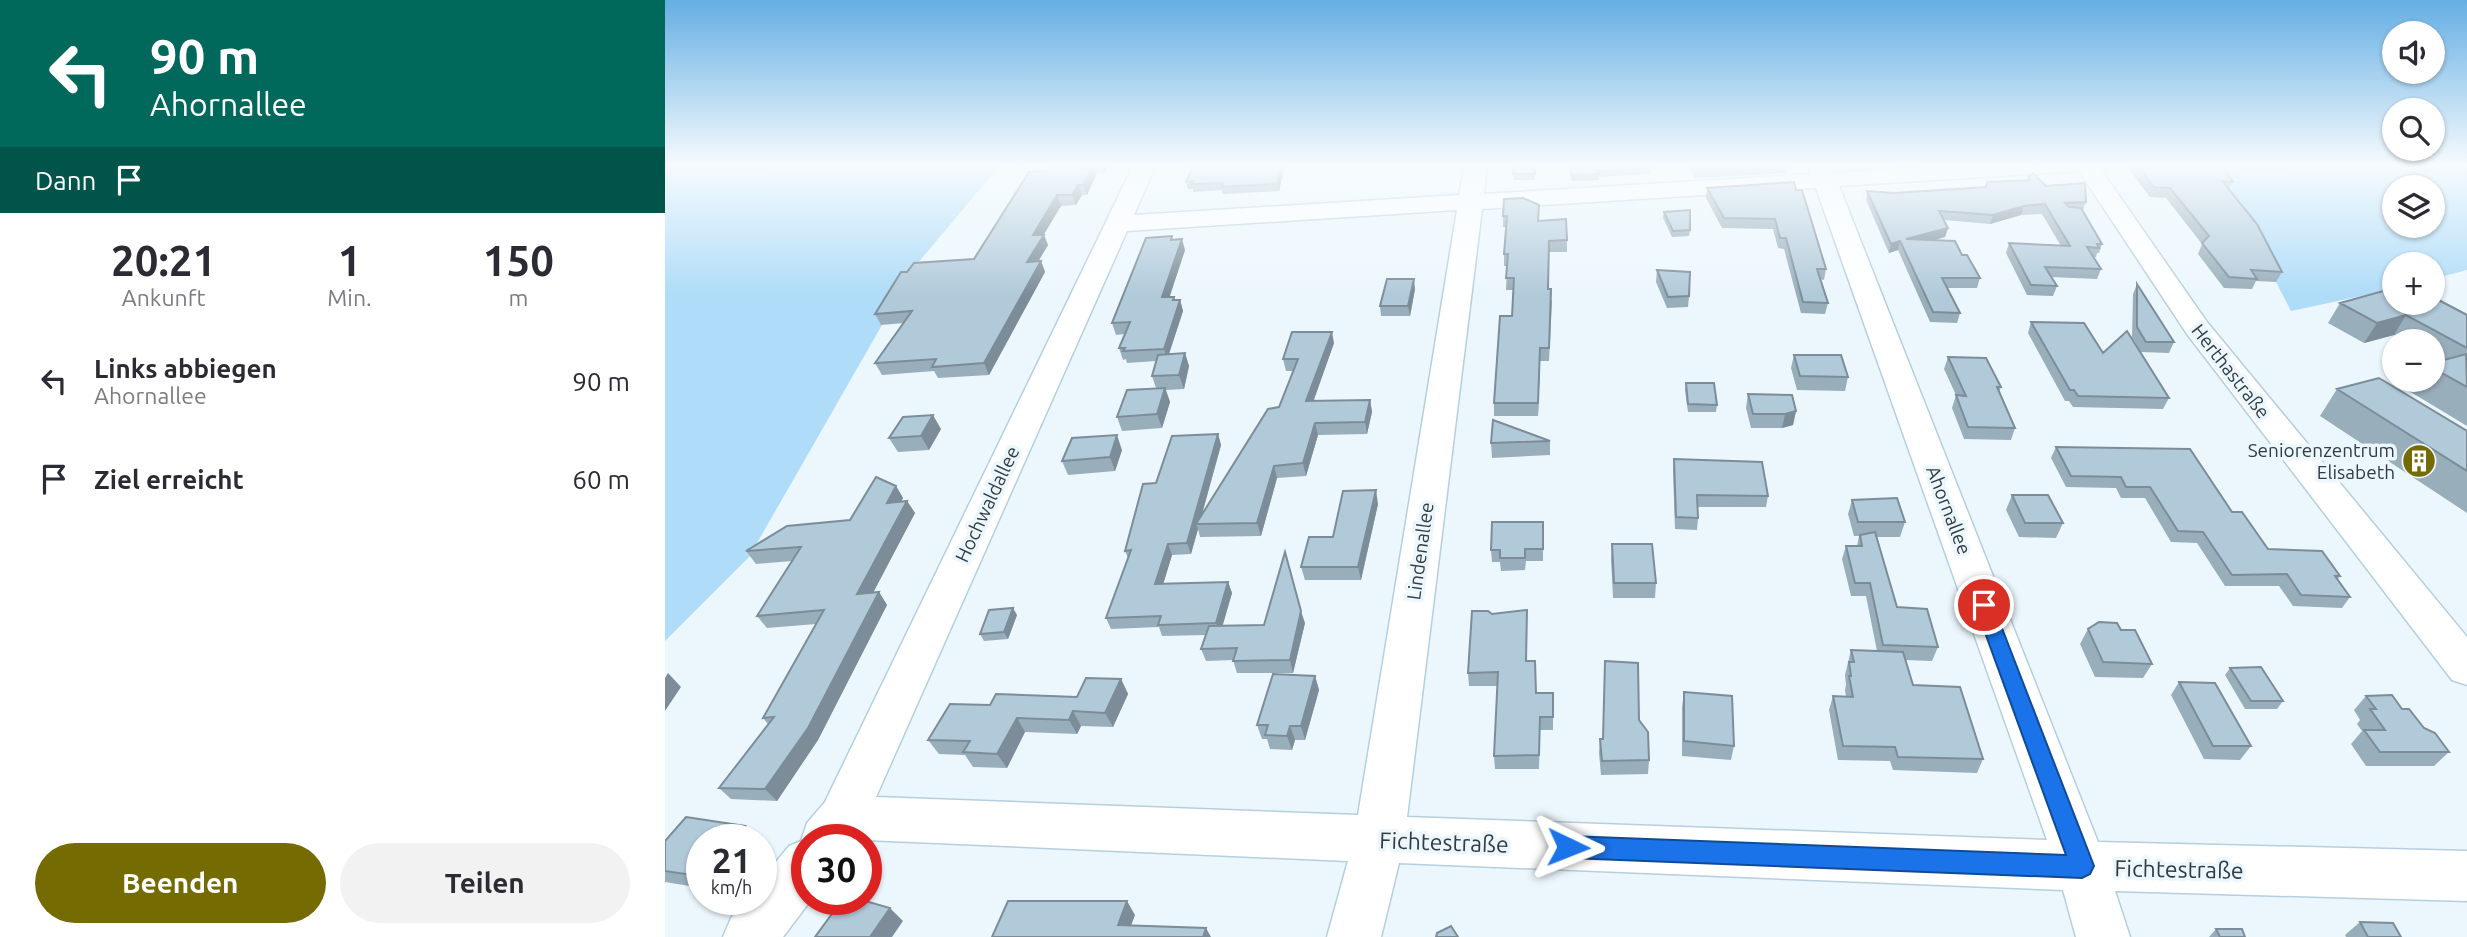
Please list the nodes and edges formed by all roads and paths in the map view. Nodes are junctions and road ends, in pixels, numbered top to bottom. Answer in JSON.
{"nodes":[{"id":1,"x":1125,"y":208,"type":"edge"},
{"id":2,"x":1378,"y":208,"type":"edge"},
{"id":3,"x":1469,"y":208,"type":"edge"},
{"id":4,"x":1835,"y":208,"type":"edge"},
{"id":5,"x":2116,"y":208,"type":"edge"},
{"id":6,"x":1117,"y":224,"type":"junction"},
{"id":7,"x":2467,"y":668,"type":"edge"},
{"id":8,"x":835,"y":824,"type":"edge"},
{"id":9,"x":882,"y":830,"type":"edge"},
{"id":10,"x":1379,"y":840,"type":"junction"},
{"id":11,"x":2082,"y":866,"type":"junction"},
{"id":12,"x":2467,"y":876,"type":"edge"},
{"id":13,"x":791,"y":884,"type":"edge"},
{"id":14,"x":750,"y":937,"type":"edge"},
{"id":15,"x":1354,"y":937,"type":"edge"},
{"id":16,"x":2103,"y":937,"type":"edge"}],
"edges":[{"from":1,"to":6,"type":"street","name":"Hochwaldallee"},
{"from":2,"to":6,"type":"street"},
{"from":3,"to":10,"type":"street","name":"Lindenallee"},
{"from":4,"to":11,"type":"street","name":"Ahornallee"},
{"from":5,"to":7,"type":"street","name":"Herthastraße"},
{"from":6,"to":8,"type":"street","name":"Hochwaldallee"},
{"from":9,"to":10,"type":"street","name":"Fichtestraße"},
{"from":10,"to":11,"type":"street","name":"Fichtestraße"},
{"from":10,"to":15,"type":"street","name":"Lindenallee"},
{"from":11,"to":12,"type":"street","name":"Fichtestraße"},
{"from":11,"to":16,"type":"street","name":"Ahornallee"},
{"from":13,"to":14,"type":"street"}]}
